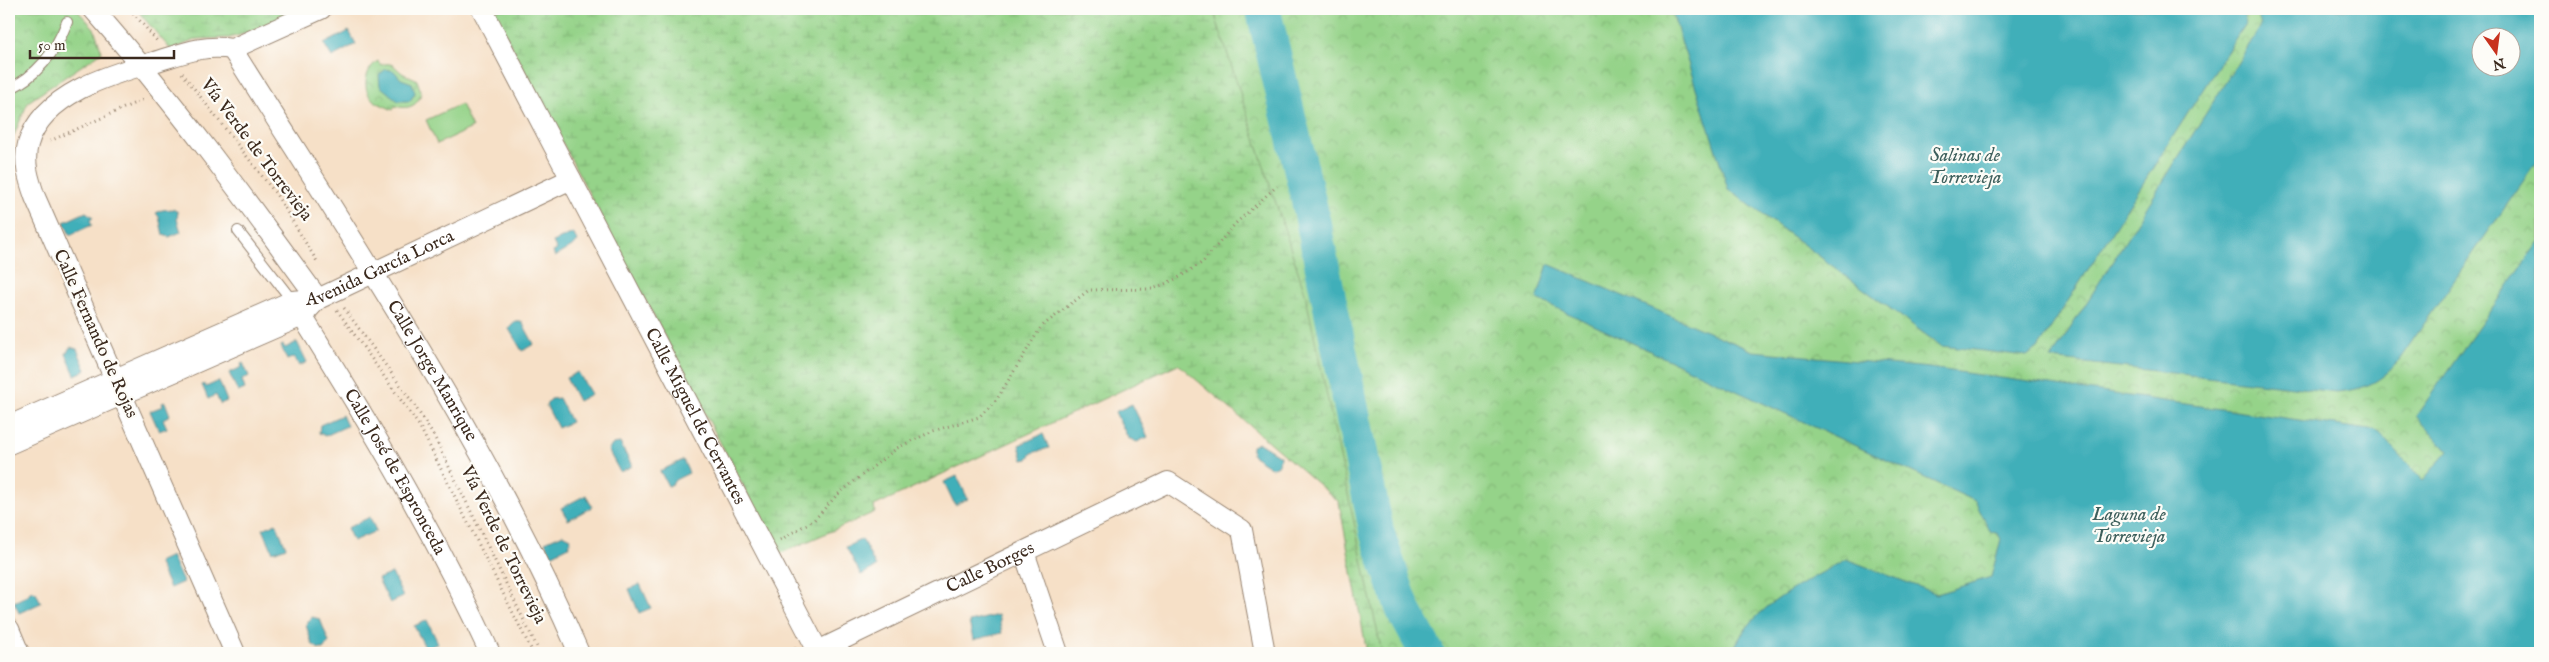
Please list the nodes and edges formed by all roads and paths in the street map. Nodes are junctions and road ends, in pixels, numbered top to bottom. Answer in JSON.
{"nodes":[{"id":1,"x":93,"y":9,"type":"edge"},
{"id":2,"x":130,"y":9,"type":"edge"},
{"id":3,"x":347,"y":9,"type":"edge"},
{"id":4,"x":482,"y":9,"type":"edge"},
{"id":5,"x":325,"y":12,"type":"edge"},
{"id":6,"x":67,"y":22,"type":"dead end"},
{"id":7,"x":232,"y":49,"type":"junction"},
{"id":8,"x":170,"y":57,"type":"junction"},
{"id":9,"x":142,"y":65,"type":"junction"},
{"id":10,"x":9,"y":89,"type":"edge"},
{"id":11,"x":151,"y":95,"type":"dead end"},
{"id":12,"x":46,"y":143,"type":"dead end"},
{"id":13,"x":571,"y":180,"type":"junction"},
{"id":14,"x":1277,"y":186,"type":"dead end"},
{"id":15,"x":238,"y":231,"type":"dead end"},
{"id":16,"x":372,"y":273,"type":"junction"},
{"id":17,"x":329,"y":299,"type":"junction"},
{"id":18,"x":297,"y":309,"type":"junction"},
{"id":19,"x":118,"y":387,"type":"junction"},
{"id":20,"x":9,"y":426,"type":"edge"},
{"id":21,"x":9,"y":444,"type":"edge"},
{"id":22,"x":764,"y":548,"type":"junction"},
{"id":23,"x":1024,"y":552,"type":"junction"},
{"id":24,"x":9,"y":629,"type":"edge"},
{"id":25,"x":19,"y":653,"type":"edge"},
{"id":26,"x":235,"y":653,"type":"edge"},
{"id":27,"x":490,"y":653,"type":"edge"},
{"id":28,"x":533,"y":653,"type":"edge"},
{"id":29,"x":540,"y":653,"type":"edge"},
{"id":30,"x":579,"y":653,"type":"edge"},
{"id":31,"x":817,"y":653,"type":"edge"},
{"id":32,"x":1058,"y":653,"type":"edge"},
{"id":33,"x":1265,"y":653,"type":"edge"}],
"edges":[{"from":1,"to":9,"type":"street"},
{"from":2,"to":8,"type":"path","name":"Vía Verde de Torrevieja"},
{"from":3,"to":5,"type":"path"},
{"from":4,"to":13,"type":"street"},
{"from":5,"to":7,"type":"street"},
{"from":6,"to":10,"type":"lane"},
{"from":7,"to":8,"type":"street"},
{"from":7,"to":16,"type":"street","name":"Calle Jorge Manrique"},
{"from":8,"to":9,"type":"street"},
{"from":8,"to":17,"type":"path","name":"Vía Verde de Torrevieja"},
{"from":9,"to":17,"type":"street"},
{"from":9,"to":19,"type":"street","name":"Calle Fernando de Rojas"},
{"from":11,"to":12,"type":"path"},
{"from":13,"to":16,"type":"street","name":"Avenida García Lorca"},
{"from":13,"to":22,"type":"street","name":"Calle Miguel de Cervantes"},
{"from":14,"to":22,"type":"path"},
{"from":15,"to":18,"type":"lane"},
{"from":16,"to":17,"type":"street","name":"Avenida García Lorca"},
{"from":16,"to":30,"type":"street","name":"Calle Jorge Manrique"},
{"from":17,"to":18,"type":"street","name":"Avenida García Lorca"},
{"from":17,"to":28,"type":"path"},
{"from":17,"to":29,"type":"path","name":"Vía Verde de Torrevieja"},
{"from":18,"to":19,"type":"street","name":"Avenida García Lorca"},
{"from":18,"to":27,"type":"street","name":"Calle José de Espronceda"},
{"from":19,"to":20,"type":"street","name":"Avenida García Lorca"},
{"from":19,"to":21,"type":"street","name":"Avenida García Lorca"},
{"from":19,"to":26,"type":"street","name":"Calle Fernando de Rojas"},
{"from":22,"to":31,"type":"street","name":"Calle Miguel de Cervantes"},
{"from":23,"to":31,"type":"street","name":"Calle Borges"},
{"from":23,"to":32,"type":"street"},
{"from":23,"to":33,"type":"street","name":"Calle Borges"},
{"from":24,"to":25,"type":"street"}]}
